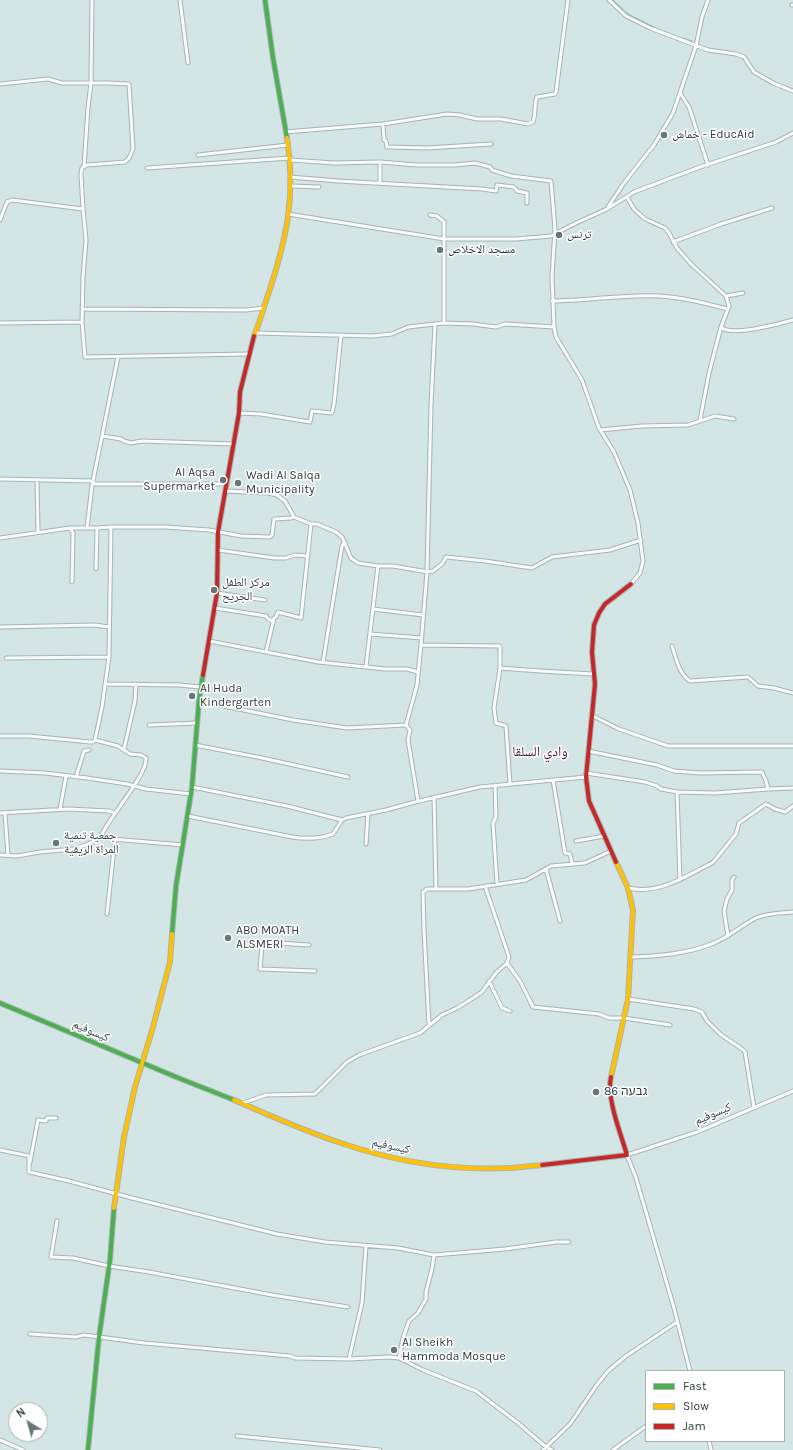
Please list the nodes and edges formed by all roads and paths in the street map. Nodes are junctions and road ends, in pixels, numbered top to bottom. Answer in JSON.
{"nodes":[{"id":1,"x":92,"y":0,"type":"edge"},
{"id":2,"x":180,"y":0,"type":"edge"},
{"id":3,"x":265,"y":0,"type":"edge"},
{"id":4,"x":568,"y":0,"type":"edge"},
{"id":5,"x":609,"y":0,"type":"edge"},
{"id":6,"x":708,"y":0,"type":"edge"},
{"id":7,"x":696,"y":46,"type":"junction"},
{"id":8,"x":188,"y":63,"type":"dead end"},
{"id":9,"x":91,"y":83,"type":"junction"},
{"id":10,"x":0,"y":84,"type":"edge"},
{"id":11,"x":793,"y":91,"type":"edge"},
{"id":12,"x":680,"y":93,"type":"junction"},
{"id":13,"x":383,"y":124,"type":"junction"},
{"id":14,"x":285,"y":132,"type":"junction"},
{"id":15,"x":793,"y":134,"type":"edge"},
{"id":16,"x":491,"y":144,"type":"dead end"},
{"id":17,"x":288,"y":145,"type":"junction"},
{"id":18,"x":198,"y":155,"type":"dead end"},
{"id":19,"x":290,"y":159,"type":"junction"},
{"id":20,"x":380,"y":162,"type":"junction"},
{"id":21,"x":708,"y":165,"type":"junction"},
{"id":22,"x":84,"y":168,"type":"junction"},
{"id":23,"x":147,"y":168,"type":"dead end"},
{"id":24,"x":290,"y":177,"type":"junction"},
{"id":25,"x":380,"y":183,"type":"junction"},
{"id":26,"x":291,"y":186,"type":"junction"},
{"id":27,"x":319,"y":187,"type":"dead end"},
{"id":28,"x":627,"y":197,"type":"junction"},
{"id":29,"x":528,"y":203,"type":"dead end"},
{"id":30,"x":772,"y":208,"type":"dead end"},
{"id":31,"x":608,"y":209,"type":"junction"},
{"id":32,"x":84,"y":210,"type":"junction"},
{"id":33,"x":288,"y":214,"type":"junction"},
{"id":34,"x":430,"y":215,"type":"dead end"},
{"id":35,"x":0,"y":220,"type":"edge"},
{"id":36,"x":555,"y":234,"type":"junction"},
{"id":37,"x":444,"y":239,"type":"junction"},
{"id":38,"x":673,"y":242,"type":"junction"},
{"id":39,"x":743,"y":292,"type":"dead end"},
{"id":40,"x":726,"y":296,"type":"junction"},
{"id":41,"x":552,"y":301,"type":"junction"},
{"id":42,"x":264,"y":308,"type":"junction"},
{"id":43,"x":83,"y":309,"type":"junction"},
{"id":44,"x":728,"y":309,"type":"junction"},
{"id":45,"x":793,"y":320,"type":"edge"},
{"id":46,"x":82,"y":322,"type":"junction"},
{"id":47,"x":444,"y":322,"type":"junction"},
{"id":48,"x":0,"y":323,"type":"edge"},
{"id":49,"x":435,"y":324,"type":"junction"},
{"id":50,"x":554,"y":326,"type":"junction"},
{"id":51,"x":721,"y":327,"type":"junction"},
{"id":52,"x":255,"y":333,"type":"junction"},
{"id":53,"x":341,"y":335,"type":"junction"},
{"id":54,"x":249,"y":354,"type":"junction"},
{"id":55,"x":118,"y":357,"type":"junction"},
{"id":56,"x":239,"y":413,"type":"junction"},
{"id":57,"x":734,"y":419,"type":"dead end"},
{"id":58,"x":700,"y":420,"type":"junction"},
{"id":59,"x":600,"y":430,"type":"junction"},
{"id":60,"x":103,"y":436,"type":"junction"},
{"id":61,"x":233,"y":444,"type":"junction"},
{"id":62,"x":0,"y":479,"type":"edge"},
{"id":63,"x":37,"y":480,"type":"junction"},
{"id":64,"x":93,"y":481,"type":"junction"},
{"id":65,"x":227,"y":484,"type":"junction"},
{"id":66,"x":226,"y":491,"type":"junction"},
{"id":67,"x":294,"y":516,"type":"junction"},
{"id":68,"x":311,"y":524,"type":"junction"},
{"id":69,"x":111,"y":527,"type":"junction"},
{"id":70,"x":70,"y":528,"type":"junction"},
{"id":71,"x":87,"y":528,"type":"junction"},
{"id":72,"x":97,"y":528,"type":"junction"},
{"id":73,"x":38,"y":531,"type":"junction"},
{"id":74,"x":218,"y":532,"type":"junction"},
{"id":75,"x":0,"y":538,"type":"edge"},
{"id":76,"x":641,"y":540,"type":"junction"},
{"id":77,"x":345,"y":542,"type":"junction"},
{"id":78,"x":218,"y":550,"type":"junction"},
{"id":79,"x":308,"y":556,"type":"junction"},
{"id":80,"x":378,"y":566,"type":"junction"},
{"id":81,"x":96,"y":569,"type":"dead end"},
{"id":82,"x":427,"y":572,"type":"junction"},
{"id":83,"x":72,"y":582,"type":"dead end"},
{"id":84,"x":631,"y":584,"type":"joint"},
{"id":85,"x":217,"y":593,"type":"junction"},
{"id":86,"x":265,"y":600,"type":"dead end"},
{"id":87,"x":215,"y":608,"type":"junction"},
{"id":88,"x":373,"y":609,"type":"junction"},
{"id":89,"x":423,"y":615,"type":"junction"},
{"id":90,"x":273,"y":621,"type":"junction"},
{"id":91,"x":0,"y":627,"type":"edge"},
{"id":92,"x":109,"y":627,"type":"junction"},
{"id":93,"x":370,"y":634,"type":"junction"},
{"id":94,"x":422,"y":638,"type":"junction"},
{"id":95,"x":209,"y":641,"type":"junction"},
{"id":96,"x":421,"y":645,"type":"junction"},
{"id":97,"x":672,"y":646,"type":"dead end"},
{"id":98,"x":266,"y":652,"type":"junction"},
{"id":99,"x":109,"y":657,"type":"junction"},
{"id":100,"x":6,"y":658,"type":"dead end"},
{"id":101,"x":323,"y":662,"type":"junction"},
{"id":102,"x":366,"y":666,"type":"junction"},
{"id":103,"x":500,"y":668,"type":"junction"},
{"id":104,"x":418,"y":672,"type":"junction"},
{"id":105,"x":593,"y":674,"type":"junction"},
{"id":106,"x":105,"y":684,"type":"junction"},
{"id":107,"x":136,"y":684,"type":"junction"},
{"id":108,"x":201,"y":687,"type":"junction"},
{"id":109,"x":793,"y":693,"type":"edge"},
{"id":110,"x":199,"y":701,"type":"junction"},
{"id":111,"x":591,"y":715,"type":"junction"},
{"id":112,"x":197,"y":723,"type":"junction"},
{"id":113,"x":149,"y":725,"type":"dead end"},
{"id":114,"x":406,"y":725,"type":"junction"},
{"id":115,"x":0,"y":736,"type":"edge"},
{"id":116,"x":96,"y":740,"type":"junction"},
{"id":117,"x":195,"y":745,"type":"junction"},
{"id":118,"x":793,"y":746,"type":"edge"},
{"id":119,"x":124,"y":749,"type":"junction"},
{"id":120,"x":89,"y":750,"type":"dead end"},
{"id":121,"x":588,"y":751,"type":"junction"},
{"id":122,"x":0,"y":771,"type":"edge"},
{"id":123,"x":586,"y":775,"type":"junction"},
{"id":124,"x":66,"y":776,"type":"junction"},
{"id":125,"x":76,"y":777,"type":"junction"},
{"id":126,"x":348,"y":777,"type":"dead end"},
{"id":127,"x":553,"y":780,"type":"junction"},
{"id":128,"x":510,"y":784,"type":"junction"},
{"id":129,"x":495,"y":785,"type":"junction"},
{"id":130,"x":133,"y":786,"type":"junction"},
{"id":131,"x":192,"y":787,"type":"junction"},
{"id":132,"x":793,"y":788,"type":"edge"},
{"id":133,"x":768,"y":789,"type":"junction"},
{"id":134,"x":677,"y":792,"type":"junction"},
{"id":135,"x":191,"y":794,"type":"junction"},
{"id":136,"x":434,"y":797,"type":"junction"},
{"id":137,"x":418,"y":801,"type":"junction"},
{"id":138,"x":793,"y":806,"type":"edge"},
{"id":139,"x":60,"y":809,"type":"junction"},
{"id":140,"x":0,"y":813,"type":"edge"},
{"id":141,"x":115,"y":813,"type":"junction"},
{"id":142,"x":5,"y":814,"type":"junction"},
{"id":143,"x":368,"y":814,"type":"junction"},
{"id":144,"x":188,"y":816,"type":"junction"},
{"id":145,"x":342,"y":820,"type":"junction"},
{"id":146,"x":604,"y":836,"type":"junction"},
{"id":147,"x":100,"y":838,"type":"junction"},
{"id":148,"x":115,"y":839,"type":"junction"},
{"id":149,"x":576,"y":841,"type":"dead end"},
{"id":150,"x":366,"y":844,"type":"dead end"},
{"id":151,"x":184,"y":845,"type":"junction"},
{"id":152,"x":610,"y":851,"type":"junction"},
{"id":153,"x":0,"y":855,"type":"edge"},
{"id":154,"x":8,"y":855,"type":"junction"},
{"id":155,"x":572,"y":864,"type":"junction"},
{"id":156,"x":546,"y":869,"type":"junction"},
{"id":157,"x":734,"y":877,"type":"dead end"},
{"id":158,"x":680,"y":880,"type":"junction"},
{"id":159,"x":497,"y":884,"type":"junction"},
{"id":160,"x":485,"y":886,"type":"junction"},
{"id":161,"x":628,"y":888,"type":"junction"},
{"id":162,"x":436,"y":889,"type":"junction"},
{"id":163,"x":793,"y":912,"type":"edge"},
{"id":164,"x":107,"y":914,"type":"dead end"},
{"id":165,"x":560,"y":921,"type":"dead end"},
{"id":166,"x":728,"y":936,"type":"junction"},
{"id":167,"x":309,"y":945,"type":"dead end"},
{"id":168,"x":632,"y":957,"type":"junction"},
{"id":169,"x":507,"y":963,"type":"junction"},
{"id":170,"x":315,"y":971,"type":"dead end"},
{"id":171,"x":489,"y":981,"type":"junction"},
{"id":172,"x":628,"y":999,"type":"junction"},
{"id":173,"x":0,"y":1003,"type":"edge"},
{"id":174,"x":510,"y":1011,"type":"dead end"},
{"id":175,"x":624,"y":1018,"type":"junction"},
{"id":176,"x":429,"y":1025,"type":"junction"},
{"id":177,"x":670,"y":1025,"type":"dead end"},
{"id":178,"x":143,"y":1062,"type":"junction"},
{"id":179,"x":793,"y":1091,"type":"edge"},
{"id":180,"x":243,"y":1103,"type":"junction"},
{"id":181,"x":754,"y":1108,"type":"junction"},
{"id":182,"x":56,"y":1118,"type":"dead end"},
{"id":183,"x":0,"y":1150,"type":"edge"},
{"id":184,"x":627,"y":1155,"type":"junction"},
{"id":185,"x":30,"y":1166,"type":"junction"},
{"id":186,"x":115,"y":1193,"type":"junction"},
{"id":187,"x":57,"y":1221,"type":"dead end"},
{"id":188,"x":569,"y":1242,"type":"dead end"},
{"id":189,"x":366,"y":1246,"type":"junction"},
{"id":190,"x":434,"y":1255,"type":"junction"},
{"id":191,"x":109,"y":1266,"type":"junction"},
{"id":192,"x":348,"y":1307,"type":"dead end"},
{"id":193,"x":678,"y":1322,"type":"junction"},
{"id":194,"x":30,"y":1334,"type":"dead end"},
{"id":195,"x":99,"y":1337,"type":"junction"},
{"id":196,"x":399,"y":1358,"type":"junction"},
{"id":197,"x":349,"y":1359,"type":"junction"},
{"id":198,"x":690,"y":1370,"type":"edge"},
{"id":199,"x":645,"y":1427,"type":"edge"},
{"id":200,"x":236,"y":1436,"type":"dead end"},
{"id":201,"x":0,"y":1440,"type":"edge"},
{"id":202,"x":546,"y":1447,"type":"junction"},
{"id":203,"x":23,"y":1450,"type":"edge"},
{"id":204,"x":88,"y":1450,"type":"edge"},
{"id":205,"x":380,"y":1450,"type":"edge"},
{"id":206,"x":543,"y":1450,"type":"edge"},
{"id":207,"x":552,"y":1450,"type":"edge"},
{"id":208,"x":613,"y":1450,"type":"edge"}],
"edges":[{"from":1,"to":9,"type":"street"},
{"from":2,"to":8,"type":"street"},
{"from":3,"to":14,"type":"street"},
{"from":4,"to":13,"type":"street"},
{"from":5,"to":7,"type":"street"},
{"from":6,"to":7,"type":"street"},
{"from":7,"to":11,"type":"street"},
{"from":7,"to":12,"type":"street"},
{"from":9,"to":10,"type":"street"},
{"from":9,"to":22,"type":"street"},
{"from":9,"to":22,"type":"street"},
{"from":12,"to":21,"type":"street"},
{"from":12,"to":31,"type":"street"},
{"from":13,"to":14,"type":"street"},
{"from":13,"to":16,"type":"street"},
{"from":14,"to":17,"type":"street"},
{"from":15,"to":21,"type":"street"},
{"from":17,"to":18,"type":"street"},
{"from":17,"to":19,"type":"street"},
{"from":19,"to":20,"type":"street"},
{"from":19,"to":23,"type":"street"},
{"from":19,"to":24,"type":"street"},
{"from":20,"to":25,"type":"street"},
{"from":20,"to":36,"type":"street"},
{"from":21,"to":28,"type":"street"},
{"from":22,"to":32,"type":"street"},
{"from":24,"to":25,"type":"street"},
{"from":24,"to":26,"type":"street"},
{"from":25,"to":29,"type":"street"},
{"from":26,"to":27,"type":"street"},
{"from":26,"to":33,"type":"street"},
{"from":28,"to":31,"type":"street"},
{"from":28,"to":38,"type":"street"},
{"from":30,"to":38,"type":"street"},
{"from":31,"to":36,"type":"street"},
{"from":32,"to":35,"type":"street"},
{"from":32,"to":43,"type":"street"},
{"from":33,"to":37,"type":"street"},
{"from":33,"to":42,"type":"street"},
{"from":34,"to":37,"type":"street"},
{"from":36,"to":37,"type":"street"},
{"from":36,"to":41,"type":"street"},
{"from":37,"to":47,"type":"street"},
{"from":38,"to":40,"type":"street"},
{"from":39,"to":40,"type":"street"},
{"from":40,"to":44,"type":"street"},
{"from":41,"to":44,"type":"street"},
{"from":41,"to":50,"type":"street"},
{"from":42,"to":43,"type":"street"},
{"from":42,"to":52,"type":"street"},
{"from":43,"to":46,"type":"street"},
{"from":44,"to":51,"type":"street"},
{"from":45,"to":51,"type":"street"},
{"from":46,"to":48,"type":"street"},
{"from":46,"to":55,"type":"street"},
{"from":47,"to":49,"type":"street"},
{"from":47,"to":50,"type":"street"},
{"from":49,"to":53,"type":"street"},
{"from":49,"to":82,"type":"street"},
{"from":50,"to":59,"type":"street"},
{"from":51,"to":58,"type":"street"},
{"from":52,"to":53,"type":"street"},
{"from":52,"to":54,"type":"street"},
{"from":53,"to":56,"type":"street"},
{"from":54,"to":55,"type":"street"},
{"from":54,"to":56,"type":"street"},
{"from":55,"to":60,"type":"street"},
{"from":56,"to":61,"type":"street"},
{"from":57,"to":58,"type":"street"},
{"from":58,"to":59,"type":"street"},
{"from":59,"to":76,"type":"street"},
{"from":60,"to":61,"type":"street"},
{"from":60,"to":64,"type":"street"},
{"from":61,"to":65,"type":"street"},
{"from":62,"to":63,"type":"street"},
{"from":63,"to":64,"type":"street"},
{"from":63,"to":73,"type":"street"},
{"from":64,"to":65,"type":"street"},
{"from":64,"to":71,"type":"street"},
{"from":65,"to":66,"type":"street"},
{"from":66,"to":67,"type":"street"},
{"from":66,"to":74,"type":"street"},
{"from":67,"to":68,"type":"street"},
{"from":67,"to":74,"type":"street"},
{"from":68,"to":77,"type":"street"},
{"from":68,"to":79,"type":"street"},
{"from":69,"to":72,"type":"street"},
{"from":69,"to":74,"type":"street"},
{"from":69,"to":92,"type":"street"},
{"from":70,"to":71,"type":"street"},
{"from":70,"to":73,"type":"street"},
{"from":70,"to":83,"type":"street"},
{"from":71,"to":72,"type":"street"},
{"from":72,"to":81,"type":"street"},
{"from":73,"to":75,"type":"street"},
{"from":74,"to":78,"type":"street"},
{"from":76,"to":82,"type":"street"},
{"from":76,"to":84,"type":"street"},
{"from":77,"to":80,"type":"street"},
{"from":77,"to":101,"type":"street"},
{"from":78,"to":79,"type":"street"},
{"from":78,"to":85,"type":"street"},
{"from":79,"to":90,"type":"street"},
{"from":80,"to":82,"type":"street"},
{"from":80,"to":88,"type":"street"},
{"from":82,"to":89,"type":"street"},
{"from":84,"to":105,"type":"street"},
{"from":85,"to":86,"type":"street"},
{"from":85,"to":87,"type":"street"},
{"from":87,"to":90,"type":"street"},
{"from":87,"to":95,"type":"street"},
{"from":88,"to":89,"type":"street"},
{"from":88,"to":93,"type":"street"},
{"from":89,"to":94,"type":"street"},
{"from":90,"to":98,"type":"street"},
{"from":91,"to":92,"type":"street"},
{"from":92,"to":99,"type":"street"},
{"from":93,"to":94,"type":"street"},
{"from":93,"to":102,"type":"street"},
{"from":94,"to":96,"type":"street"},
{"from":95,"to":98,"type":"street"},
{"from":95,"to":108,"type":"street"},
{"from":96,"to":103,"type":"street"},
{"from":96,"to":104,"type":"street"},
{"from":97,"to":109,"type":"street"},
{"from":98,"to":101,"type":"street"},
{"from":99,"to":100,"type":"street"},
{"from":99,"to":106,"type":"street"},
{"from":101,"to":102,"type":"street"},
{"from":102,"to":104,"type":"street"},
{"from":103,"to":105,"type":"street"},
{"from":103,"to":128,"type":"street"},
{"from":104,"to":114,"type":"street"},
{"from":105,"to":111,"type":"street"},
{"from":106,"to":107,"type":"street"},
{"from":106,"to":116,"type":"street"},
{"from":107,"to":108,"type":"street"},
{"from":107,"to":119,"type":"street"},
{"from":108,"to":110,"type":"street"},
{"from":110,"to":112,"type":"street"},
{"from":110,"to":114,"type":"street"},
{"from":111,"to":118,"type":"street"},
{"from":111,"to":121,"type":"street"},
{"from":112,"to":113,"type":"street"},
{"from":112,"to":117,"type":"street"},
{"from":114,"to":137,"type":"street"},
{"from":115,"to":116,"type":"street"},
{"from":116,"to":119,"type":"street"},
{"from":117,"to":126,"type":"street"},
{"from":117,"to":131,"type":"street"},
{"from":119,"to":130,"type":"street"},
{"from":120,"to":125,"type":"street"},
{"from":121,"to":123,"type":"street"},
{"from":121,"to":133,"type":"street"},
{"from":122,"to":124,"type":"street"},
{"from":123,"to":127,"type":"street"},
{"from":123,"to":134,"type":"street"},
{"from":123,"to":146,"type":"street"},
{"from":124,"to":125,"type":"street"},
{"from":124,"to":139,"type":"street"},
{"from":125,"to":130,"type":"street"},
{"from":127,"to":128,"type":"street"},
{"from":127,"to":155,"type":"street"},
{"from":128,"to":129,"type":"street"},
{"from":129,"to":136,"type":"street"},
{"from":129,"to":159,"type":"street"},
{"from":130,"to":135,"type":"street"},
{"from":130,"to":141,"type":"street"},
{"from":131,"to":135,"type":"street"},
{"from":131,"to":145,"type":"street"},
{"from":132,"to":133,"type":"street"},
{"from":133,"to":134,"type":"street"},
{"from":134,"to":158,"type":"street"},
{"from":135,"to":144,"type":"street"},
{"from":136,"to":137,"type":"street"},
{"from":136,"to":162,"type":"street"},
{"from":137,"to":143,"type":"street"},
{"from":138,"to":158,"type":"street"},
{"from":139,"to":141,"type":"street"},
{"from":139,"to":142,"type":"street"},
{"from":140,"to":142,"type":"street"},
{"from":141,"to":147,"type":"street"},
{"from":142,"to":154,"type":"street"},
{"from":143,"to":145,"type":"street"},
{"from":143,"to":150,"type":"street"},
{"from":144,"to":145,"type":"street"},
{"from":144,"to":151,"type":"street"},
{"from":146,"to":149,"type":"street"},
{"from":146,"to":152,"type":"street"},
{"from":147,"to":148,"type":"street"},
{"from":147,"to":154,"type":"street"},
{"from":148,"to":151,"type":"street"},
{"from":148,"to":164,"type":"street"},
{"from":151,"to":178,"type":"street"},
{"from":152,"to":155,"type":"street"},
{"from":152,"to":161,"type":"street"},
{"from":153,"to":154,"type":"street"},
{"from":155,"to":156,"type":"street"},
{"from":156,"to":159,"type":"street"},
{"from":156,"to":165,"type":"street"},
{"from":157,"to":166,"type":"street"},
{"from":158,"to":161,"type":"street"},
{"from":159,"to":160,"type":"street"},
{"from":160,"to":162,"type":"street"},
{"from":160,"to":169,"type":"street"},
{"from":161,"to":168,"type":"street"},
{"from":162,"to":176,"type":"street"},
{"from":163,"to":166,"type":"street"},
{"from":166,"to":168,"type":"street"},
{"from":167,"to":170,"type":"street"},
{"from":168,"to":172,"type":"street"},
{"from":169,"to":171,"type":"street"},
{"from":169,"to":175,"type":"street"},
{"from":171,"to":174,"type":"street"},
{"from":171,"to":176,"type":"street"},
{"from":172,"to":175,"type":"street"},
{"from":172,"to":181,"type":"street"},
{"from":173,"to":178,"type":"street","name":"كيسوفيم"},
{"from":175,"to":177,"type":"street"},
{"from":175,"to":184,"type":"street"},
{"from":176,"to":180,"type":"street"},
{"from":178,"to":180,"type":"street","name":"كيسوفيم"},
{"from":178,"to":186,"type":"street"},
{"from":179,"to":181,"type":"street","name":"كيسوفيم"},
{"from":180,"to":184,"type":"street","name":"كيسوفيم"},
{"from":181,"to":184,"type":"street","name":"كيسوفيم"},
{"from":182,"to":185,"type":"street"},
{"from":183,"to":185,"type":"street"},
{"from":184,"to":193,"type":"street"},
{"from":185,"to":186,"type":"street"},
{"from":186,"to":189,"type":"street"},
{"from":186,"to":191,"type":"street"},
{"from":187,"to":191,"type":"street"},
{"from":188,"to":190,"type":"street"},
{"from":189,"to":190,"type":"street"},
{"from":189,"to":197,"type":"street"},
{"from":190,"to":196,"type":"street"},
{"from":191,"to":192,"type":"street"},
{"from":191,"to":195,"type":"street"},
{"from":193,"to":198,"type":"street"},
{"from":193,"to":202,"type":"street"},
{"from":194,"to":195,"type":"street"},
{"from":195,"to":197,"type":"street"},
{"from":195,"to":204,"type":"street"},
{"from":196,"to":197,"type":"street"},
{"from":196,"to":202,"type":"street"},
{"from":199,"to":208,"type":"street"},
{"from":200,"to":205,"type":"street"},
{"from":201,"to":203,"type":"street"},
{"from":202,"to":206,"type":"street"},
{"from":202,"to":207,"type":"street"}]}
